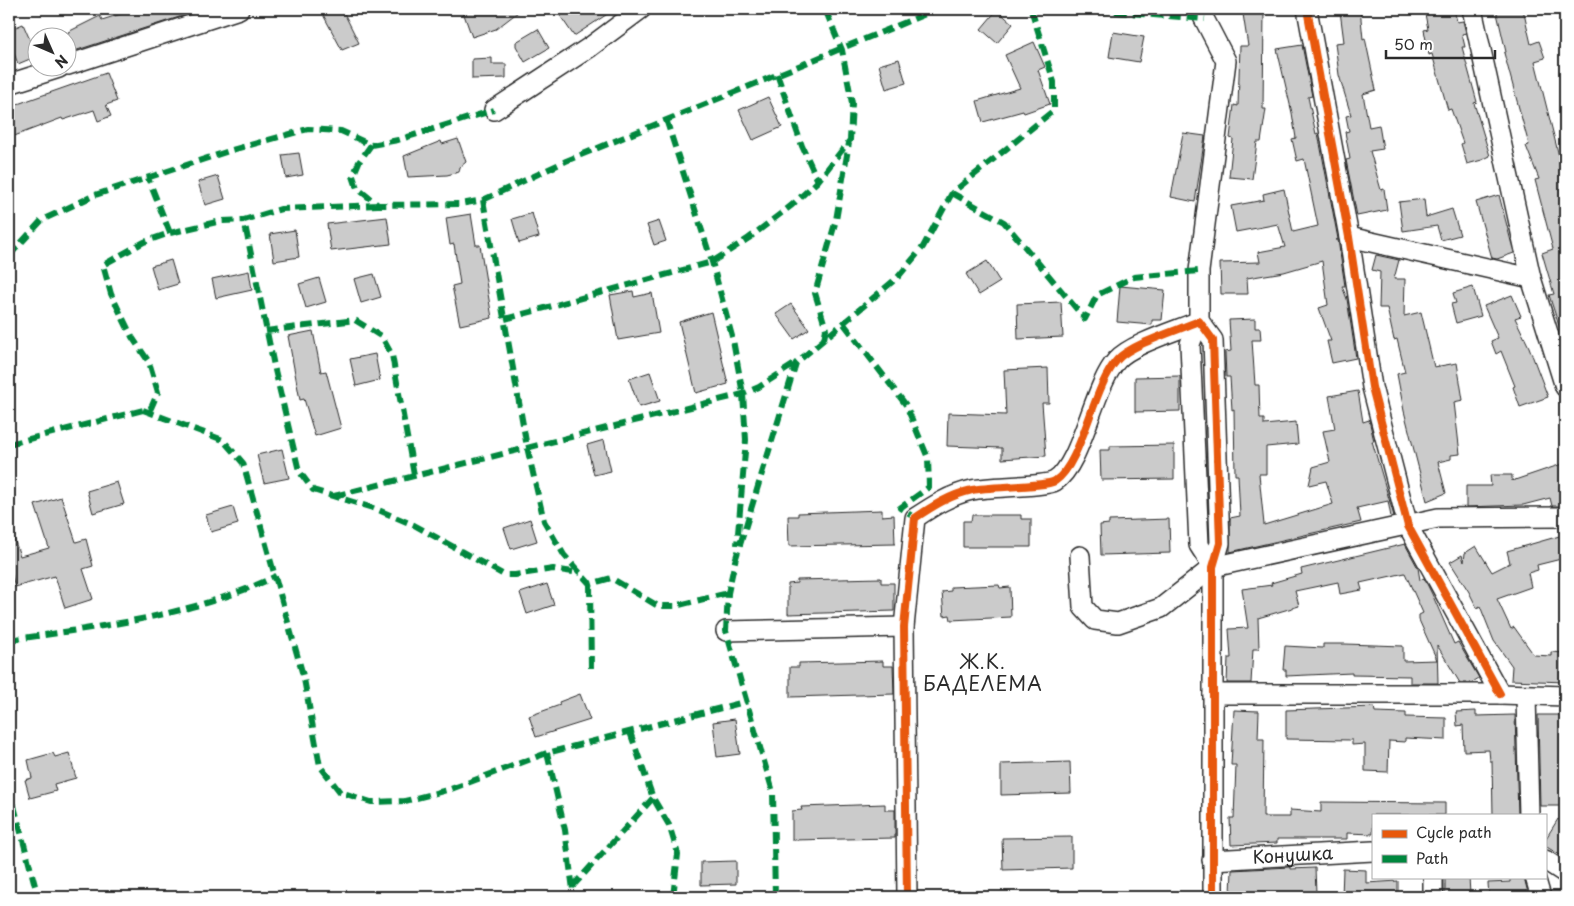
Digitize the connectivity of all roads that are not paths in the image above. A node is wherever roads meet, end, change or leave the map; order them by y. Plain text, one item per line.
1 (239, 9) edge
2 (641, 9) edge
3 (1199, 9) edge
4 (1307, 9) edge
5 (1472, 9) edge
6 (216, 13) edge
7 (78, 61) edge
8 (28, 78) edge
9 (9, 84) edge
10 (494, 110) dead end
11 (1349, 237) junction
12 (1531, 278) junction
13 (1199, 321) junction
14 (1565, 387) edge
15 (1565, 517) edge
16 (1408, 526) junction
17 (1080, 556) dead end
18 (1213, 567) junction
19 (904, 627) junction
20 (726, 631) dead end
21 (1213, 694) junction
22 (1500, 694) junction
23 (1526, 696) junction
24 (1565, 696) edge
25 (1529, 814) edge
26 (1372, 851) edge
27 (1212, 860) junction
28 (1546, 861) edge
29 (1565, 873) edge
30 (1433, 878) edge
31 (1535, 878) edge
32 (908, 897) edge
33 (1212, 897) edge
34 (1434, 897) edge
35 (1540, 897) edge

1 - 6 street
2 - 10 street
3 - 13 street
4 - 11 street
5 - 12 street
6 - 7 street
8 - 9 street
11 - 12 street
11 - 16 street
12 - 14 street
13 - 18 street
13 - 19 street
15 - 16 street
16 - 18 street
16 - 22 street
17 - 18 street
18 - 21 street
19 - 20 street
19 - 32 street
21 - 22 street
21 - 27 street
22 - 23 street
23 - 24 street
23 - 25 street
26 - 27 street, Конушка
27 - 33 street
28 - 29 street
30 - 34 street
31 - 35 street

